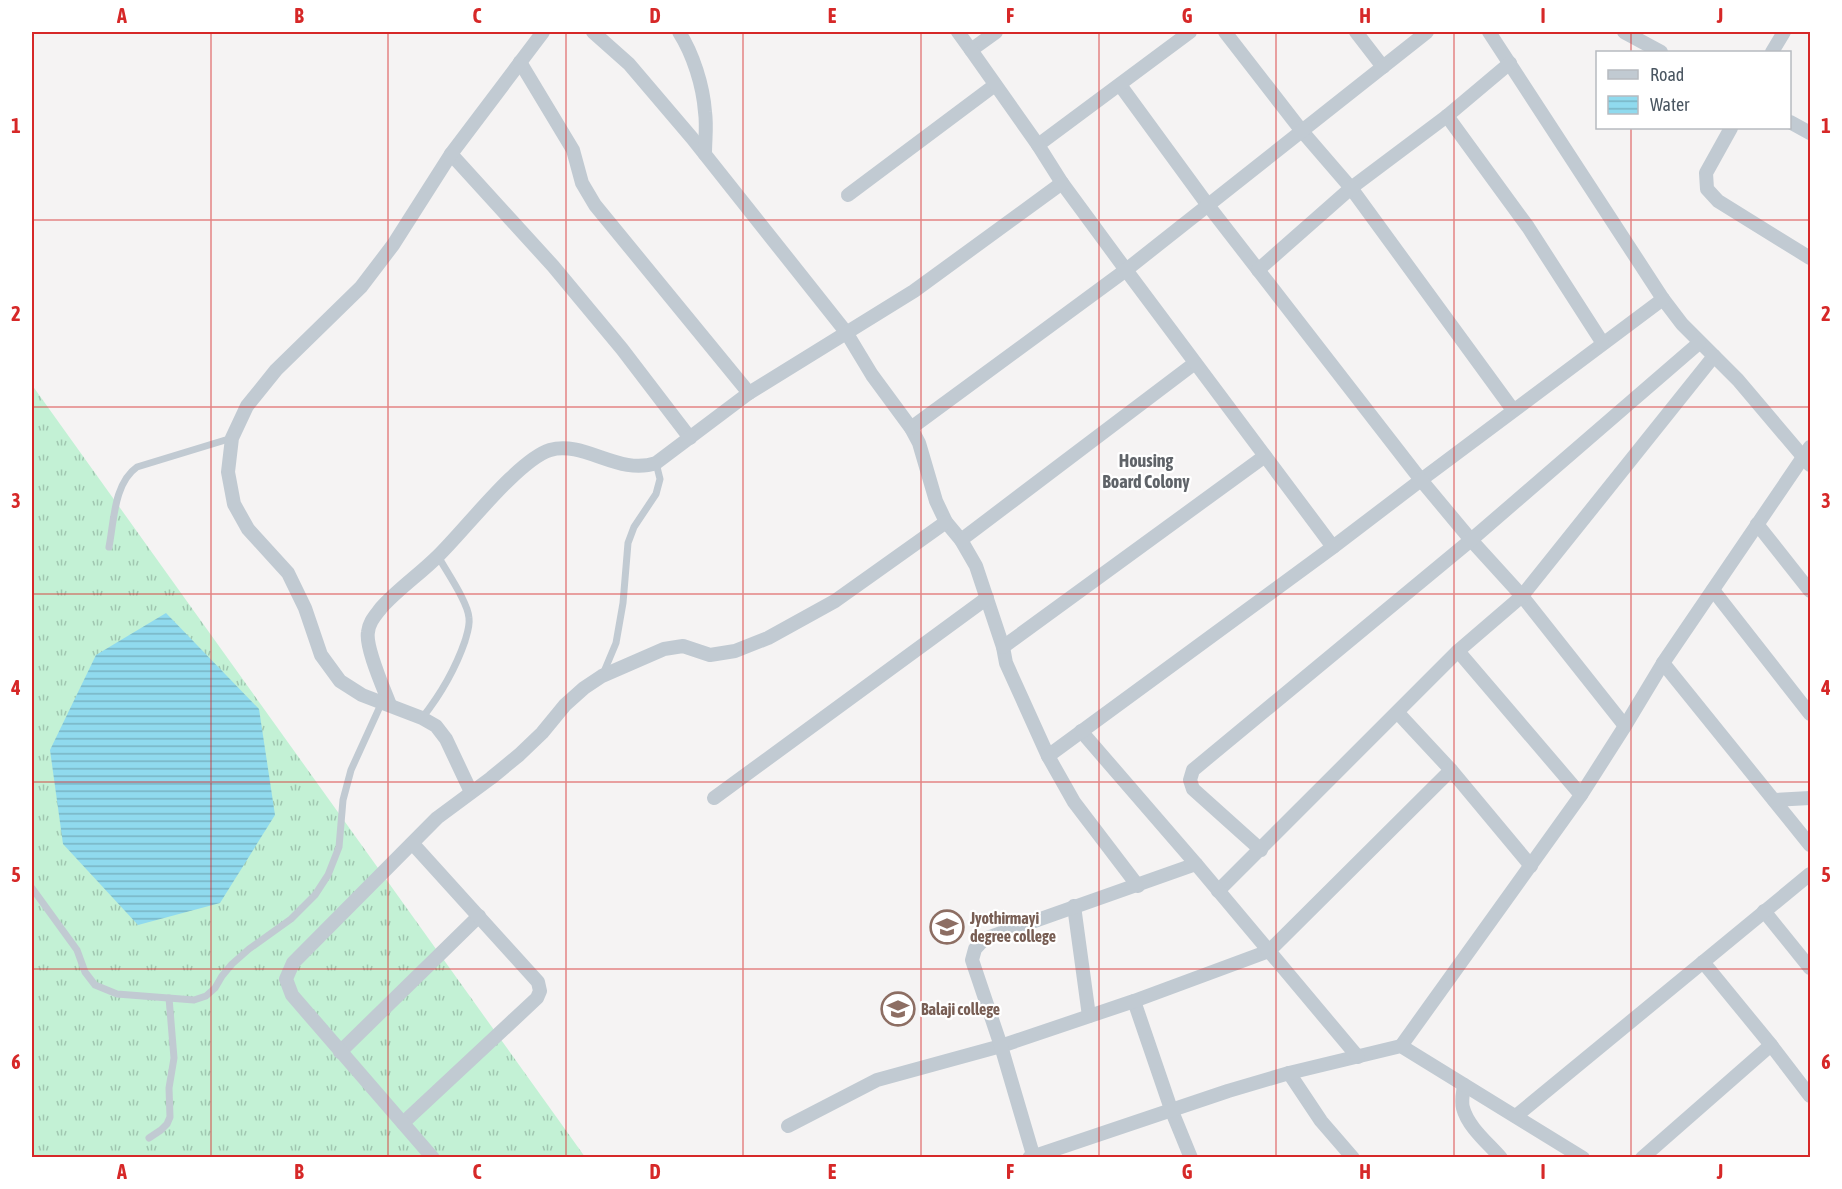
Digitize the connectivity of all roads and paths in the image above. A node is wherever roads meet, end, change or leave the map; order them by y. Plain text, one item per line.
1 (543, 32) edge
2 (593, 32) edge
3 (679, 32) edge
4 (958, 32) edge
5 (996, 32) edge
6 (1190, 32) edge
7 (1225, 32) edge
8 (1356, 32) edge
9 (1427, 32) edge
10 (1489, 32) edge
11 (1624, 32) edge
12 (1784, 32) edge
13 (971, 50) junction
14 (1659, 51) edge
15 (1773, 51) edge
16 (520, 62) junction
17 (1510, 63) junction
18 (1383, 67) junction
19 (995, 85) junction
20 (1120, 85) junction
21 (1448, 116) junction
22 (1791, 123) edge
23 (1730, 129) edge
24 (1301, 130) junction
25 (1810, 133) edge
26 (1038, 145) junction
27 (451, 153) junction
28 (705, 154) junction
29 (1062, 183) junction
30 (1351, 189) junction
31 (848, 195) dead end
32 (1207, 204) junction
33 (1810, 258) edge
34 (1126, 270) junction
35 (1258, 270) junction
36 (1663, 298) junction
37 (846, 332) junction
38 (1602, 342) junction
39 (1700, 343) junction
40 (1714, 356) junction
41 (1195, 363) junction
42 (749, 393) junction
43 (1513, 410) junction
44 (912, 428) junction
45 (232, 438) junction
46 (690, 438) junction
47 (1265, 456) junction
48 (1808, 456) edge
49 (656, 463) junction
50 (1421, 480) junction
51 (946, 522) junction
52 (1757, 525) junction
53 (961, 540) junction
54 (1471, 540) junction
55 (109, 547) dead end
56 (1333, 547) junction
57 (438, 556) junction
58 (1713, 590) junction
59 (1810, 591) edge
60 (1522, 596) junction
61 (987, 598) junction
62 (1003, 647) junction
63 (1458, 651) junction
64 (1663, 663) junction
65 (602, 676) junction
66 (386, 704) junction
67 (1398, 713) junction
68 (1810, 714) edge
69 (422, 718) junction
70 (1625, 726) junction
71 (1082, 731) junction
72 (1048, 756) junction
73 (1451, 770) junction
74 (471, 792) junction
75 (1581, 795) junction
76 (714, 798) dead end
77 (1810, 798) edge
78 (1774, 800) junction
79 (413, 844) junction
80 (1810, 845) edge
81 (1261, 850) junction
82 (1196, 864) junction
83 (1531, 866) junction
84 (1810, 874) edge
85 (1138, 886) junction
86 (32, 888) edge
87 (1218, 891) junction
88 (1074, 906) junction
89 (1764, 911) junction
90 (479, 916) junction
91 (1269, 951) junction
92 (1703, 962) junction
93 (1810, 968) edge
94 (169, 998) junction
95 (1134, 1001) junction
96 (1089, 1016) junction
97 (1771, 1045) junction
98 (1001, 1046) junction
99 (1401, 1046) junction
100 (340, 1052) junction
101 (1358, 1057) junction
102 (1289, 1073) junction
103 (1464, 1085) junction
104 (1810, 1096) edge
105 (1172, 1108) junction
106 (1516, 1116) junction
107 (403, 1123) junction
108 (788, 1126) dead end
109 (149, 1138) dead end
110 (1032, 1157) edge
111 (433, 1158) edge
112 (1191, 1158) edge
113 (1353, 1158) edge
114 (1500, 1158) edge
115 (1583, 1158) edge
116 (1642, 1158) edge

1 - 16 street
2 - 28 street
3 - 28 street
4 - 13 street
5 - 13 street
6 - 20 street
7 - 24 street
8 - 18 street
9 - 18 street
10 - 17 street
11 - 14 street
12 - 15 street
13 - 19 street
16 - 27 street
16 - 42 street
17 - 21 street
17 - 36 street
18 - 24 street
19 - 26 street
19 - 31 street
20 - 26 street
20 - 32 street
21 - 30 street
21 - 38 street
22 - 25 street
23 - 33 street
24 - 30 street
24 - 32 street
26 - 29 street
27 - 45 street
27 - 46 street
28 - 37 street
29 - 34 street
29 - 37 street
30 - 35 street
30 - 43 street
32 - 34 street
32 - 35 street
34 - 41 street
34 - 44 street
35 - 50 street
36 - 38 street
36 - 39 street
37 - 42 street
37 - 44 street
38 - 43 street
39 - 40 street
39 - 54 street
40 - 48 street
40 - 60 street
41 - 47 street
41 - 53 street
42 - 46 street
43 - 50 street
44 - 51 street
45 - 55 lane
45 - 66 street
46 - 49 street
47 - 56 street
47 - 62 street
48 - 52 street
49 - 57 street
49 - 65 lane
50 - 54 street
50 - 56 street
51 - 53 street
51 - 65 street
52 - 58 street
52 - 59 street
53 - 61 street
54 - 60 street
54 - 81 street
56 - 71 street
57 - 66 street
57 - 69 lane
58 - 64 street
58 - 68 street
60 - 63 street
60 - 70 street
61 - 62 street
61 - 76 street
62 - 72 street
63 - 67 street
63 - 75 street
64 - 70 street
64 - 78 street
65 - 74 street
66 - 69 street
66 - 94 lane
67 - 73 street
67 - 81 street
69 - 74 street
70 - 75 street
71 - 72 street
71 - 82 street
72 - 85 street
73 - 83 street
73 - 91 street
74 - 79 street
75 - 83 street
77 - 78 street
78 - 80 street
79 - 90 street
79 - 100 street
81 - 87 street
82 - 85 street
82 - 87 street
83 - 99 street
84 - 89 street
85 - 88 street
86 - 94 lane
87 - 91 street
88 - 96 street
88 - 98 street
89 - 92 street
89 - 93 street
90 - 100 street
90 - 107 street
91 - 95 street
91 - 101 street
92 - 97 street
92 - 106 street
94 - 109 lane
95 - 96 street
95 - 105 street
96 - 98 street
97 - 104 street
97 - 116 street
98 - 108 street
98 - 110 street
99 - 101 street
99 - 103 street
100 - 107 street
101 - 102 street
102 - 105 street
102 - 113 street
103 - 106 street
103 - 114 street
105 - 110 street
105 - 112 street
106 - 115 street
107 - 111 street

